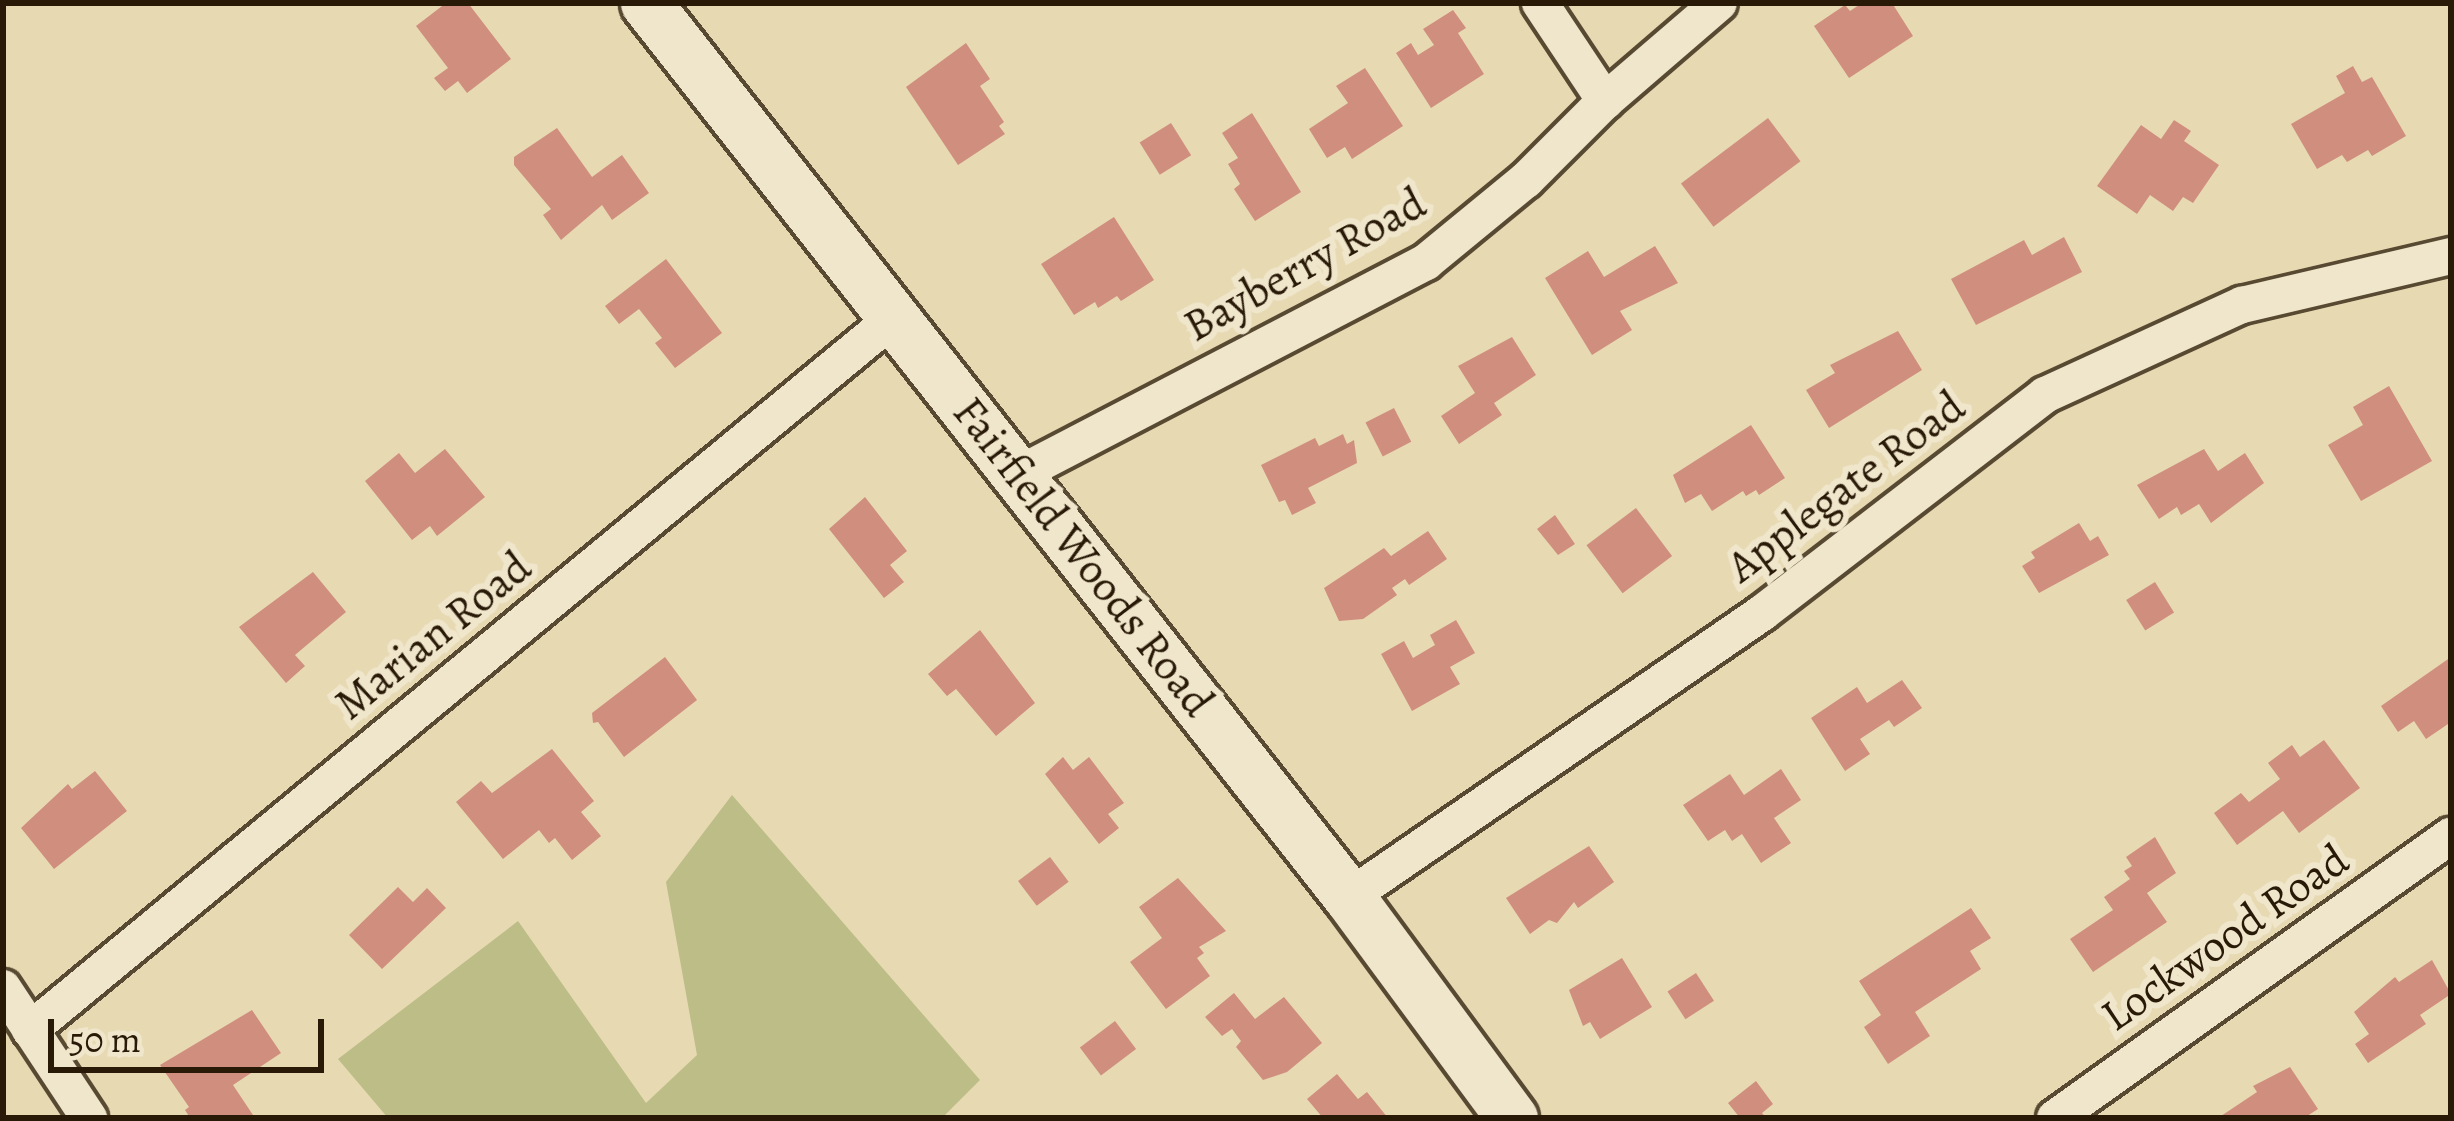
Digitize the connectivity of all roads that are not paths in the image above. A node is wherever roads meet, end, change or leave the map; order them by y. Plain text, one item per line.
1 (646, 3) edge
2 (1540, 3) edge
3 (1719, 3) edge
4 (1605, 101) junction
5 (2451, 256) edge
6 (896, 316) junction
7 (1017, 475) junction
8 (2451, 836) edge
9 (1349, 897) junction
10 (3, 988) edge
11 (30, 1030) junction
12 (89, 1118) edge
13 (1512, 1118) edge
14 (2055, 1118) edge

1 - 6 main road, Fairfield Woods Road
2 - 4 street
3 - 4 street, Bayberry Road
4 - 7 street, Bayberry Road
5 - 9 street, Applegate Road
6 - 7 main road, Fairfield Woods Road
6 - 11 street, Marian Road
7 - 9 main road, Fairfield Woods Road
8 - 14 street, Lockwood Road
9 - 13 main road, Fairfield Woods Road
10 - 11 street
11 - 12 street

